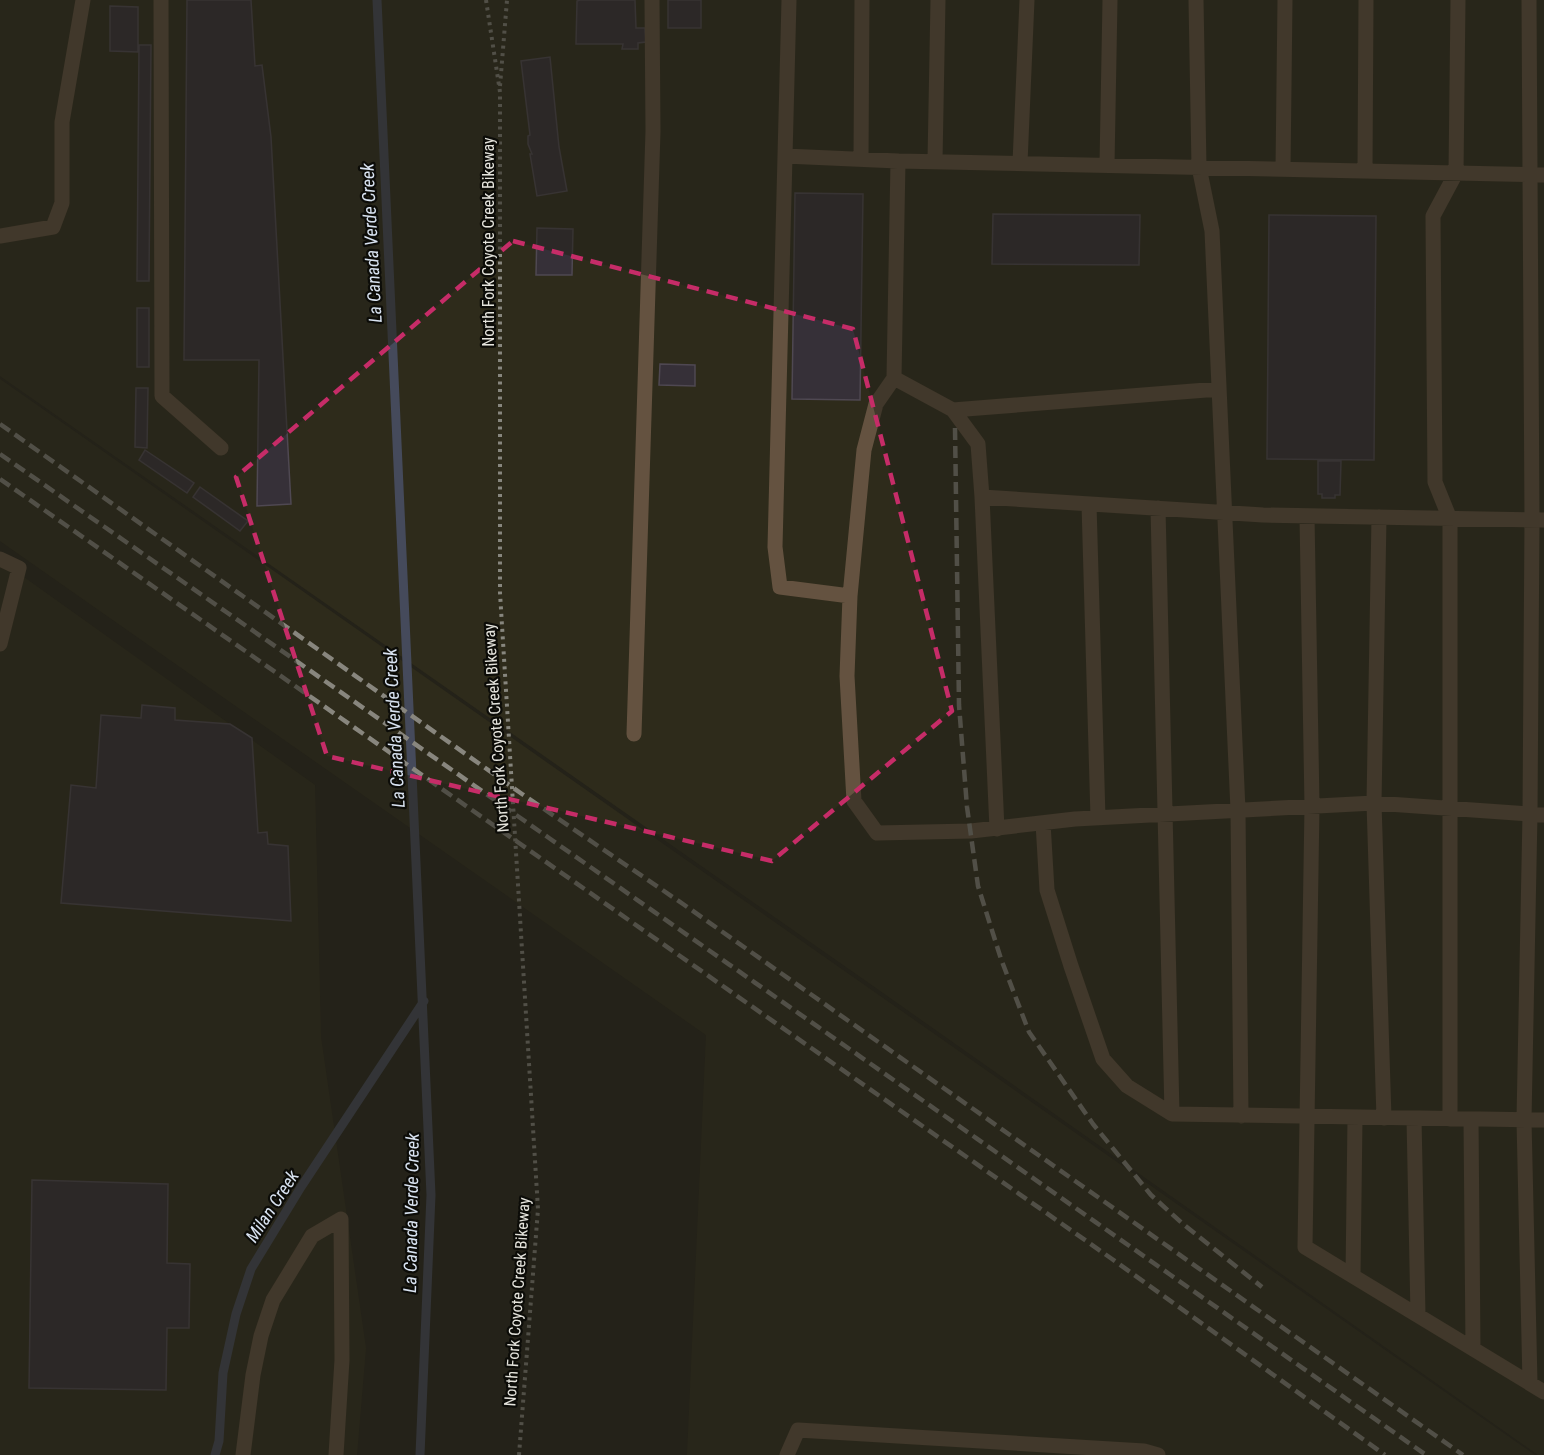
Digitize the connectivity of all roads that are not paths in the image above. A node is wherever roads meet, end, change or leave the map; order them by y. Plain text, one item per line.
1 (83, 0) edge
2 (161, 0) edge
3 (652, 0) edge
4 (789, 0) edge
5 (862, 0) edge
6 (938, 0) edge
7 (1027, 0) edge
8 (1110, 0) edge
9 (1196, 0) edge
10 (1285, 0) edge
11 (1366, 0) edge
12 (1458, 0) edge
13 (1529, 0) edge
14 (785, 156) junction
15 (861, 159) junction
16 (898, 161) junction
17 (935, 161) junction
18 (1020, 163) junction
19 (1107, 165) junction
20 (1199, 166) junction
21 (1283, 168) junction
22 (1365, 171) junction
23 (1456, 173) junction
24 (1537, 175) edge
25 (0, 236) edge
26 (894, 378) junction
27 (1219, 389) junction
28 (954, 410) junction
29 (221, 448) dead end
30 (982, 496) junction
31 (1089, 504) junction
32 (1158, 508) junction
33 (1224, 513) junction
34 (1307, 516) junction
35 (1379, 517) junction
36 (1450, 519) junction
37 (1538, 520) edge
38 (0, 560) edge
39 (850, 596) junction
40 (0, 644) edge
41 (634, 734) dead end
42 (1374, 803) junction
43 (1312, 806) junction
44 (1450, 808) junction
45 (1238, 810) junction
46 (1166, 814) junction
47 (1537, 815) edge
48 (1098, 818) junction
49 (1043, 823) junction
50 (997, 829) junction
51 (1173, 1114) junction
52 (1242, 1116) junction
53 (1307, 1117) junction
54 (1355, 1118) junction
55 (1384, 1118) junction
56 (1414, 1118) junction
57 (1450, 1119) junction
58 (1471, 1119) junction
59 (1524, 1120) junction
60 (1544, 1120) edge
61 (1353, 1276) junction
62 (1418, 1315) junction
63 (1473, 1349) junction
64 (1530, 1383) junction
65 (1544, 1392) edge
66 (243, 1455) edge
67 (336, 1455) edge
68 (787, 1455) edge
69 (1158, 1455) edge

1 - 25 lane
2 - 29 lane
3 - 41 lane
4 - 14 lane
5 - 15 lane
6 - 17 lane
7 - 18 lane
8 - 19 lane
9 - 20 lane
10 - 21 lane
11 - 22 lane
12 - 23 lane
13 - 24 lane
14 - 15 lane
14 - 39 lane
15 - 16 lane
16 - 17 lane
16 - 26 lane
17 - 18 lane
18 - 19 lane
19 - 20 lane
20 - 21 lane
20 - 27 lane
21 - 22 lane
22 - 23 lane
23 - 24 lane
23 - 36 lane
24 - 37 lane
26 - 28 lane
26 - 39 lane
27 - 28 lane
27 - 33 lane
28 - 30 lane
30 - 31 lane
30 - 50 lane
31 - 32 lane
31 - 48 lane
32 - 33 lane
32 - 46 lane
33 - 34 lane
33 - 45 lane
34 - 35 lane
34 - 43 lane
35 - 36 lane
35 - 42 lane
36 - 37 lane
36 - 44 lane
37 - 47 lane
38 - 40 lane
39 - 50 lane
42 - 43 lane
42 - 44 lane
42 - 55 lane
43 - 45 lane
43 - 53 lane
44 - 47 lane
44 - 57 lane
45 - 46 lane
45 - 52 lane
46 - 48 lane
46 - 51 lane
47 - 59 lane
48 - 49 lane
49 - 50 lane
49 - 51 lane
51 - 52 lane
52 - 53 lane
53 - 54 lane
53 - 61 lane
54 - 55 lane
54 - 61 lane
55 - 56 lane
56 - 57 lane
56 - 62 lane
57 - 58 lane
58 - 59 lane
58 - 63 lane
59 - 60 lane
59 - 64 lane
61 - 62 lane
62 - 63 lane
63 - 64 lane
64 - 65 lane
66 - 67 lane
68 - 69 lane

